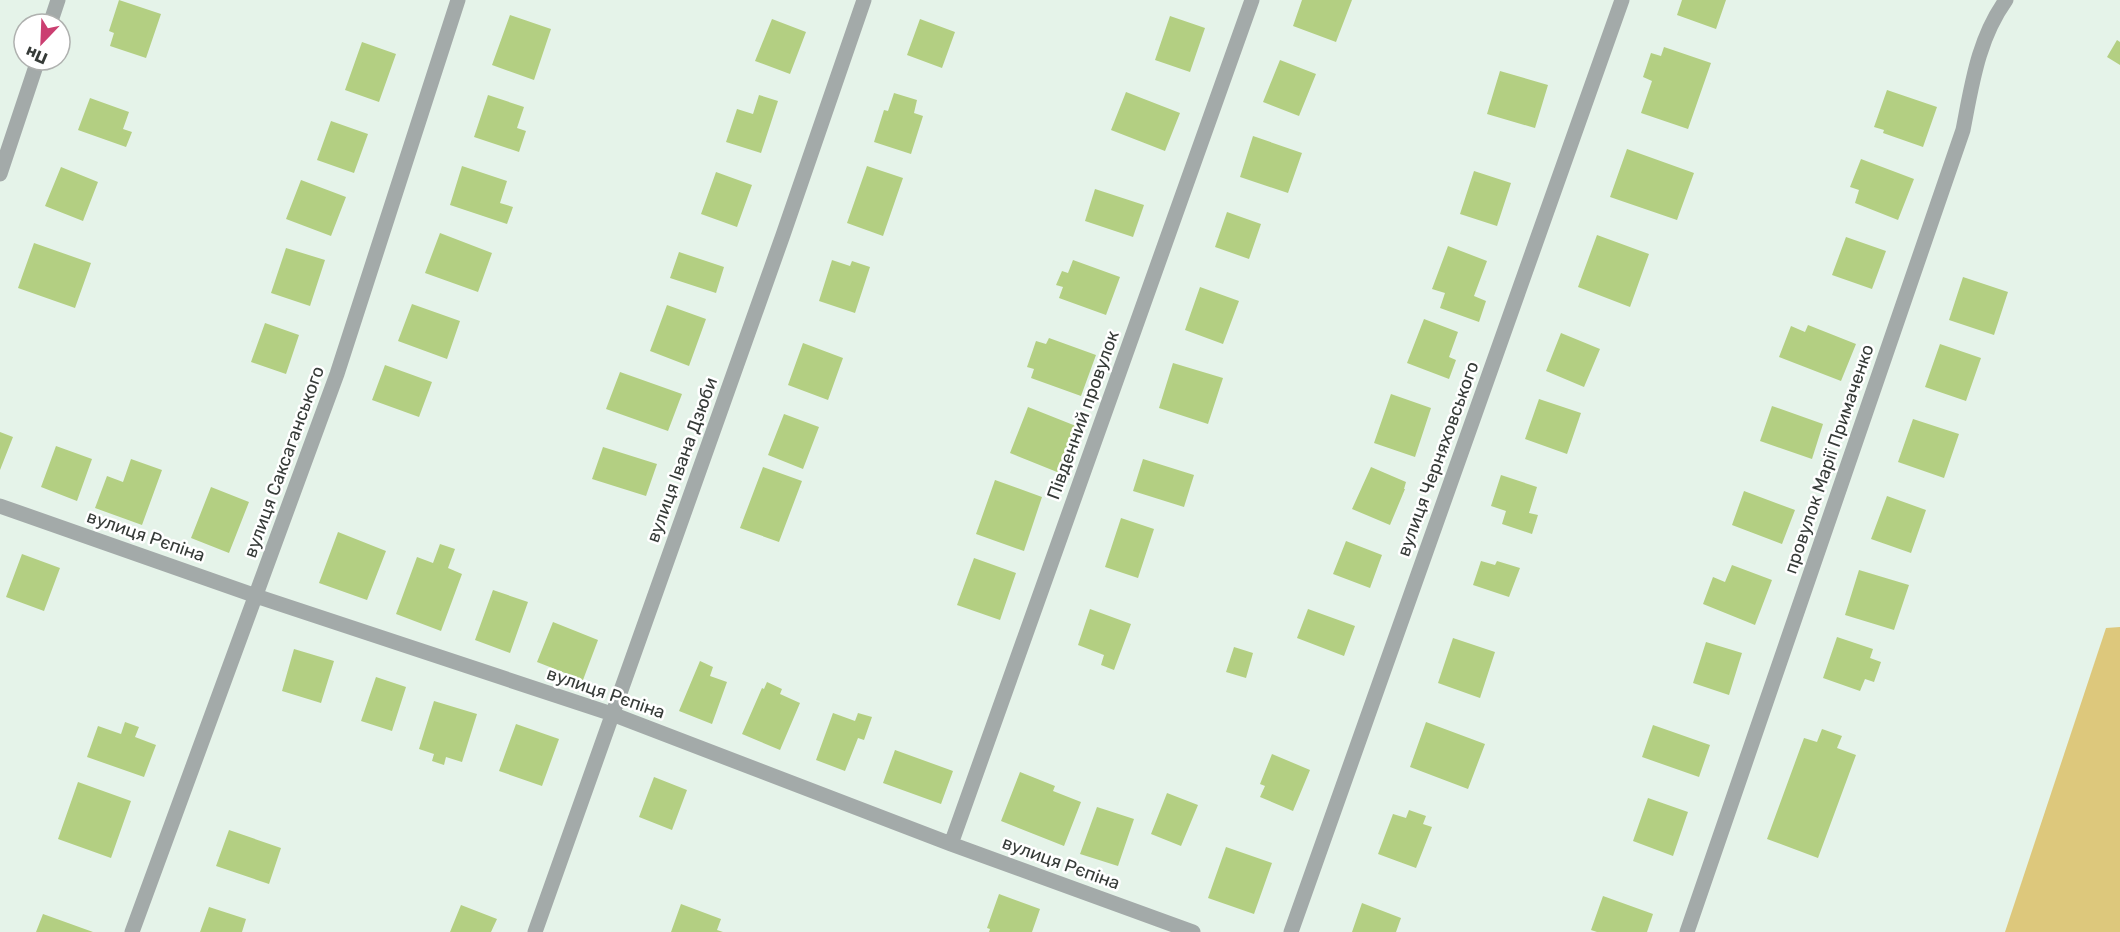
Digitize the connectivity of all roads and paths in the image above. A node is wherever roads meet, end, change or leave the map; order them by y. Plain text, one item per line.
1 (458, 0) edge
2 (864, 0) edge
3 (1252, 0) edge
4 (1622, 0) edge
5 (2006, 0) edge
6 (34, 72) edge
7 (0, 174) edge
8 (0, 506) edge
9 (256, 596) junction
10 (612, 714) junction
11 (951, 844) junction
12 (132, 932) edge
13 (535, 932) edge
14 (1193, 932) edge
15 (1291, 932) edge
16 (1687, 932) edge

1 - 9 street, вулиця Саксаганського
2 - 10 street, вулиця Івана Дзюби
3 - 11 street, Південний провулок
4 - 15 street, вулиця Черняховського
5 - 16 street, провулок Марії Примаченко
6 - 7 street
8 - 9 street, вулиця Рєпіна
9 - 10 street, вулиця Рєпіна
9 - 12 street, вулиця Саксаганського
10 - 11 street, вулиця Рєпіна
10 - 13 street, вулиця Івана Дзюби
11 - 14 street, вулиця Рєпіна

